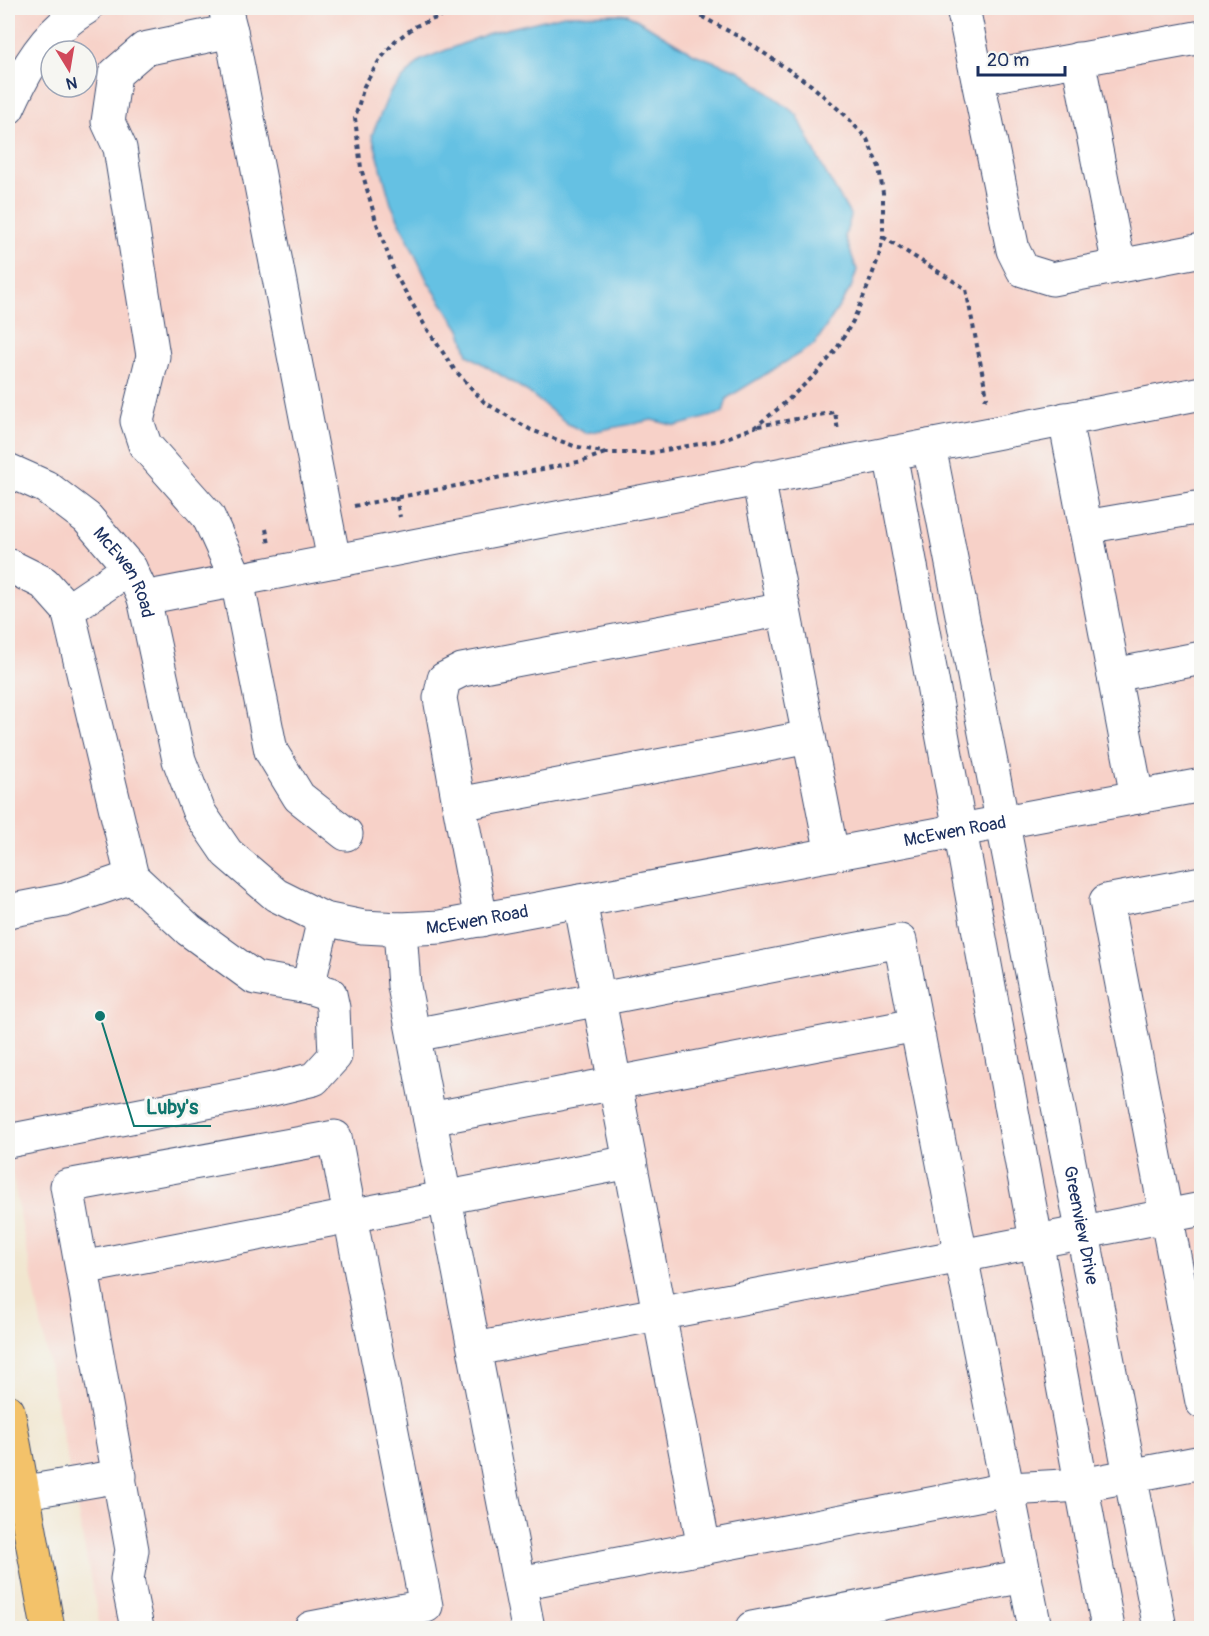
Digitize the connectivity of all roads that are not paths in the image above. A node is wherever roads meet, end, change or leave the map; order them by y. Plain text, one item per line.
1 (86, 8) edge
2 (963, 8) edge
3 (227, 16) edge
4 (1202, 37) edge
5 (1078, 59) junction
6 (978, 78) junction
7 (8, 108) edge
8 (1202, 250) edge
9 (1119, 266) junction
10 (1202, 393) edge
11 (1065, 419) junction
12 (929, 446) junction
13 (890, 453) junction
14 (8, 470) edge
15 (759, 478) junction
16 (1202, 507) edge
17 (1085, 527) junction
18 (334, 561) junction
19 (8, 565) edge
20 (130, 568) junction
21 (237, 580) junction
22 (144, 598) junction
23 (784, 609) junction
24 (68, 610) junction
25 (962, 613) junction
26 (921, 621) junction
27 (1202, 658) edge
28 (1114, 675) junction
29 (809, 737) junction
30 (1202, 785) edge
31 (1137, 797) junction
32 (459, 804) junction
33 (1003, 822) junction
34 (960, 830) junction
35 (346, 834) dead end
36 (831, 854) junction
37 (132, 877) junction
38 (1202, 883) edge
39 (580, 901) junction
40 (8, 912) edge
41 (324, 919) junction
42 (481, 920) junction
43 (400, 929) junction
44 (308, 987) junction
45 (599, 999) junction
46 (916, 1025) junction
47 (414, 1035) junction
48 (615, 1083) junction
49 (430, 1119) junction
50 (8, 1141) edge
51 (630, 1162) junction
52 (445, 1198) junction
53 (1202, 1209) edge
54 (350, 1216) junction
55 (1166, 1216) junction
56 (1083, 1232) junction
57 (1037, 1241) junction
58 (961, 1256) junction
59 (81, 1268) junction
60 (659, 1314) junction
61 (475, 1349) junction
62 (1200, 1382) edge
63 (8, 1411) edge
64 (1202, 1462) edge
65 (120, 1476) junction
66 (1131, 1476) junction
67 (1082, 1485) junction
68 (1008, 1489) junction
69 (15, 1494) edge
70 (704, 1548) junction
71 (1025, 1576) junction
72 (520, 1583) junction
73 (48, 1629) edge
74 (137, 1629) edge
75 (312, 1629) edge
76 (528, 1629) edge
77 (752, 1629) edge
78 (1035, 1629) edge
79 (1108, 1629) edge
80 (1160, 1629) edge

1 - 7 street
2 - 6 street
3 - 18 street
3 - 21 street
4 - 5 street
5 - 6 street
5 - 9 street
6 - 9 street
8 - 9 street
10 - 11 street
11 - 12 street
11 - 17 street
12 - 13 street
12 - 25 street, Greenview Drive
13 - 15 street
13 - 26 street
14 - 20 street, McEwen Road
15 - 18 street
15 - 23 street
16 - 17 street
17 - 28 street
18 - 21 street
19 - 24 street
20 - 22 street, McEwen Road
20 - 24 street
21 - 22 street
21 - 35 street
22 - 41 street, McEwen Road
23 - 29 street
23 - 32 street
24 - 37 street
25 - 26 street
25 - 33 street, Greenview Drive
26 - 34 street
27 - 28 street
28 - 31 street
29 - 32 street
29 - 36 street
30 - 31 street, McEwen Road
31 - 33 street, McEwen Road
32 - 42 street
33 - 34 street, McEwen Road
33 - 56 street, Greenview Drive
34 - 36 street, McEwen Road
34 - 57 street
36 - 39 street, McEwen Road
37 - 40 street
37 - 44 street
38 - 55 street
39 - 42 street, McEwen Road
39 - 45 street
41 - 43 street, McEwen Road
41 - 44 street
42 - 43 street, McEwen Road
43 - 47 street
44 - 50 street
45 - 46 street
45 - 47 street
45 - 48 street
46 - 48 street
46 - 58 street
47 - 49 street
48 - 49 street
48 - 51 street
49 - 52 street
51 - 52 street
51 - 60 street
52 - 54 street
52 - 61 street
53 - 55 street
54 - 59 street
54 - 59 street
54 - 75 street
55 - 56 street
55 - 62 street
56 - 57 street
56 - 66 street, Greenview Drive
57 - 58 street
57 - 67 street
58 - 60 street
58 - 68 street
59 - 65 street
60 - 61 street
60 - 70 street
61 - 72 street
63 - 69 main road
64 - 66 street
65 - 69 street
65 - 74 street
66 - 67 street
66 - 80 street, Greenview Drive
67 - 68 street
67 - 79 street
68 - 70 street
68 - 71 street
69 - 73 main road
70 - 72 street
71 - 77 street
71 - 78 street
72 - 76 street

